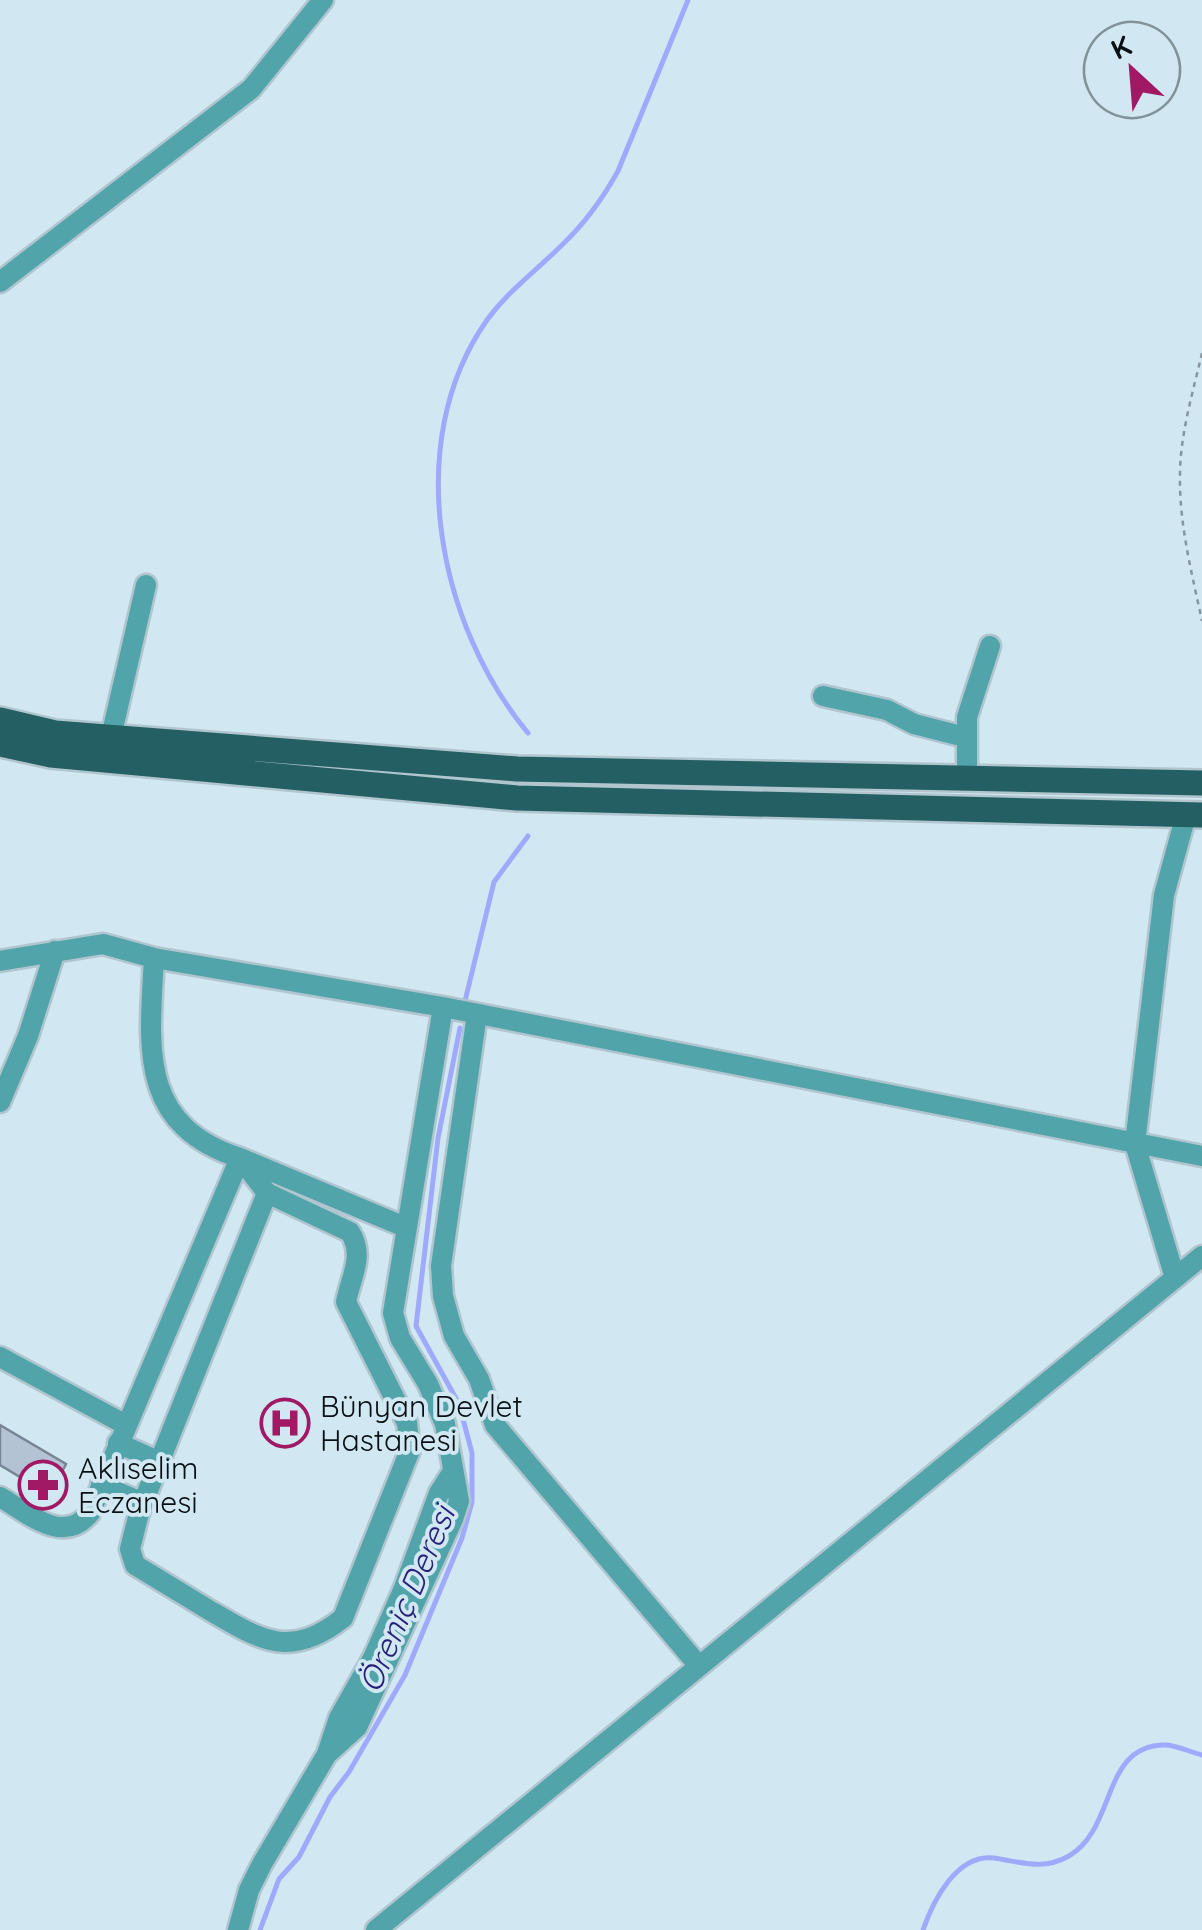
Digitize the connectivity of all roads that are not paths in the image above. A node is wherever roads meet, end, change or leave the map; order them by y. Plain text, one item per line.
1 (324, 0) edge
2 (0, 282) edge
3 (146, 586) dead end
4 (990, 646) dead end
5 (823, 696) dead end
6 (0, 720) edge
7 (111, 737) junction
8 (965, 737) junction
9 (0, 744) edge
10 (966, 778) junction
11 (1202, 783) edge
12 (1194, 815) edge
13 (55, 950) junction
14 (154, 958) junction
15 (0, 960) edge
16 (443, 1007) junction
17 (476, 1014) junction
18 (0, 1102) edge
19 (1136, 1144) junction
20 (1202, 1156) edge
21 (240, 1158) junction
22 (267, 1193) junction
23 (405, 1227) junction
24 (1202, 1256) edge
25 (1174, 1278) junction
26 (0, 1357) edge
27 (122, 1434) junction
28 (160, 1462) junction
29 (101, 1485) junction
30 (0, 1497) edge
31 (143, 1503) junction
32 (699, 1666) junction
33 (238, 1930) edge
34 (376, 1930) edge

1 - 2 street
3 - 7 street
4 - 8 street
5 - 8 street
6 - 7 main road
7 - 10 main road
8 - 10 street
9 - 12 main road
10 - 11 main road
12 - 19 street
13 - 14 street
13 - 15 street
13 - 18 street
14 - 16 street
14 - 21 street
16 - 17 street
16 - 23 street
17 - 19 street
17 - 32 street
19 - 20 street
19 - 25 street
21 - 22 street
21 - 23 street
21 - 27 street
22 - 28 street
22 - 31 street
23 - 33 street
24 - 25 street
25 - 32 street
26 - 27 street
27 - 28 street
27 - 29 street
28 - 31 street
29 - 30 street
29 - 31 street
32 - 34 street

